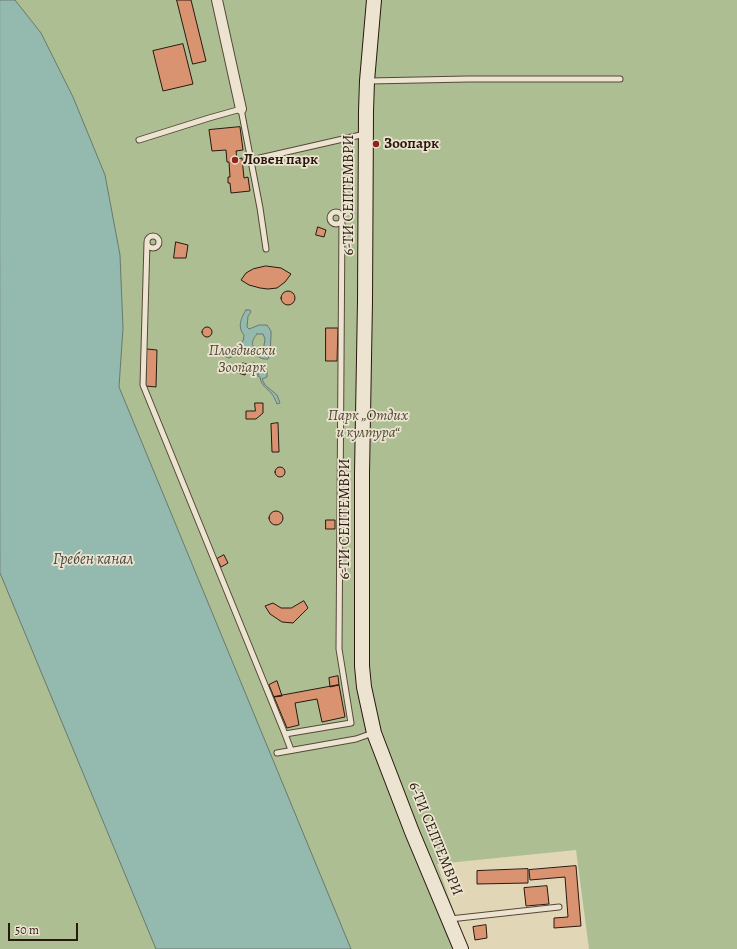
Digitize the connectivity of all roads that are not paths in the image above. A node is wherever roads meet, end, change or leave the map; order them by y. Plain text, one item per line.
1 (217, 0) edge
2 (374, 0) edge
3 (620, 79) dead end
4 (366, 81) junction
5 (241, 109) junction
6 (366, 134) junction
7 (139, 140) dead end
8 (251, 160) junction
9 (342, 218) dead end
10 (147, 242) dead end
11 (266, 248) dead end
12 (374, 733) junction
13 (285, 734) junction
14 (291, 750) junction
15 (276, 753) dead end
16 (559, 907) dead end
17 (449, 919) junction
18 (462, 949) edge

1 - 5 street
2 - 4 street, 6-ТИ СЕПТЕМВРИ
3 - 4 lane
4 - 6 street, 6-ТИ СЕПТЕМВРИ
5 - 7 lane
5 - 8 lane
6 - 8 lane
6 - 12 street, 6-ТИ СЕПТЕМВРИ
8 - 11 lane
9 - 13 lane
10 - 13 lane
12 - 14 lane
12 - 17 street, 6-ТИ СЕПТЕМВРИ
13 - 14 lane
14 - 15 lane
16 - 17 lane
17 - 18 street, 6-ТИ СЕПТЕМВРИ

